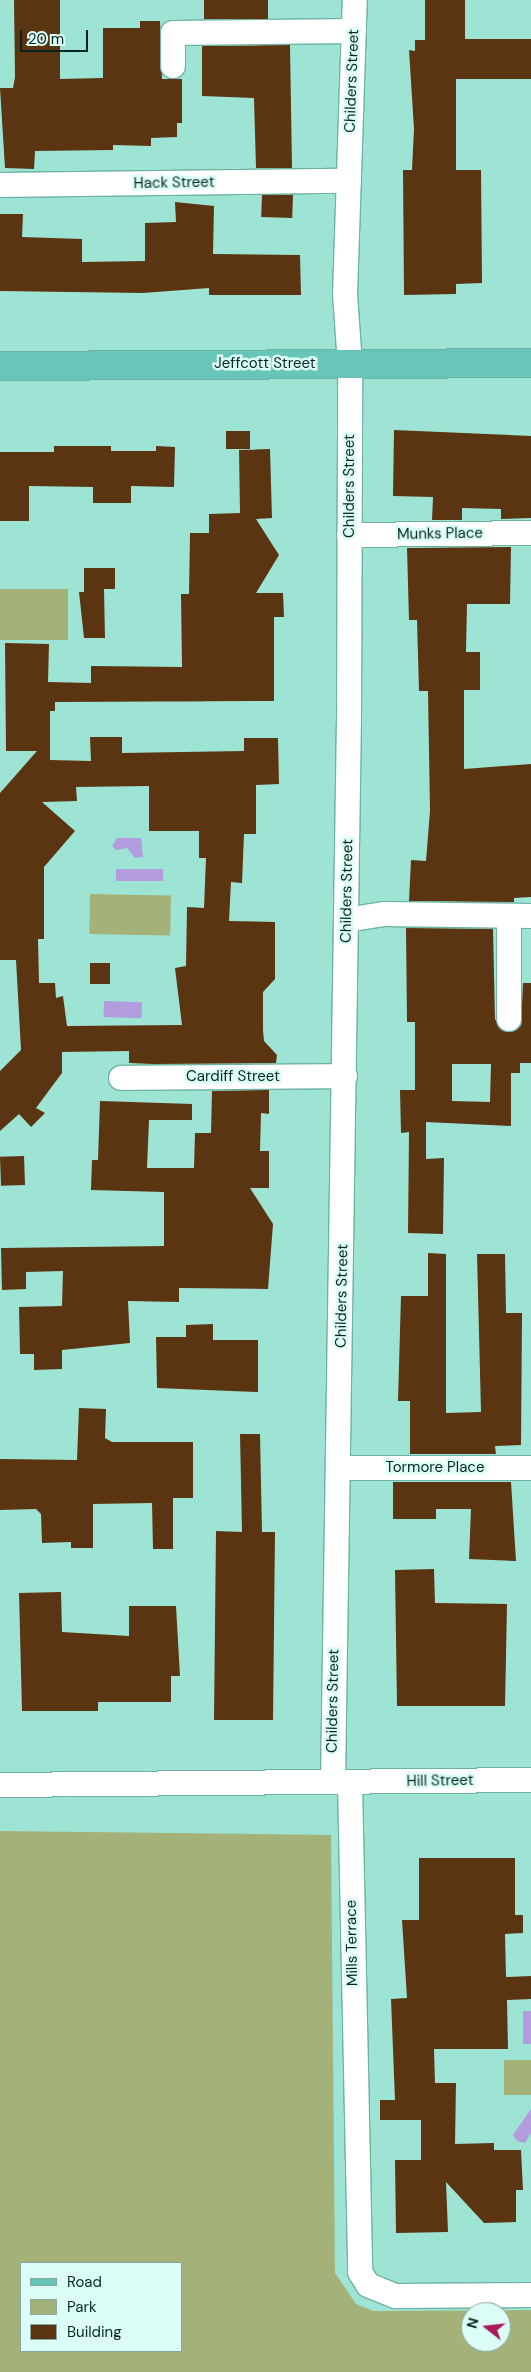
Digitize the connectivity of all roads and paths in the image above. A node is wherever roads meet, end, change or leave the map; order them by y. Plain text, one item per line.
1 (355, 0) edge
2 (354, 31) junction
3 (174, 66) dead end
4 (349, 181) junction
5 (0, 185) edge
6 (531, 363) edge
7 (350, 364) junction
8 (0, 366) edge
9 (531, 533) edge
10 (349, 535) junction
11 (520, 916) edge
12 (346, 920) junction
13 (509, 1019) dead end
14 (345, 1076) junction
15 (120, 1078) dead end
16 (339, 1468) junction
17 (531, 1468) edge
18 (531, 1780) edge
19 (341, 1782) junction
20 (3, 1787) edge
21 (531, 2295) edge

1 - 2 street, Childers Street
2 - 3 street
2 - 4 street, Childers Street
4 - 5 street, Hack Street
4 - 7 street, Childers Street
6 - 7 main road, Jeffcott Street
7 - 8 main road, Jeffcott Street
7 - 10 street, Childers Street
9 - 10 street, Munks Place
10 - 12 street, Childers Street
11 - 12 street
11 - 13 street
12 - 14 street, Childers Street
14 - 15 street, Cardiff Street
14 - 16 street, Childers Street
16 - 17 street, Tormore Place
16 - 19 street, Childers Street
18 - 19 street, Hill Street
19 - 20 street
19 - 21 street, Mills Terrace

